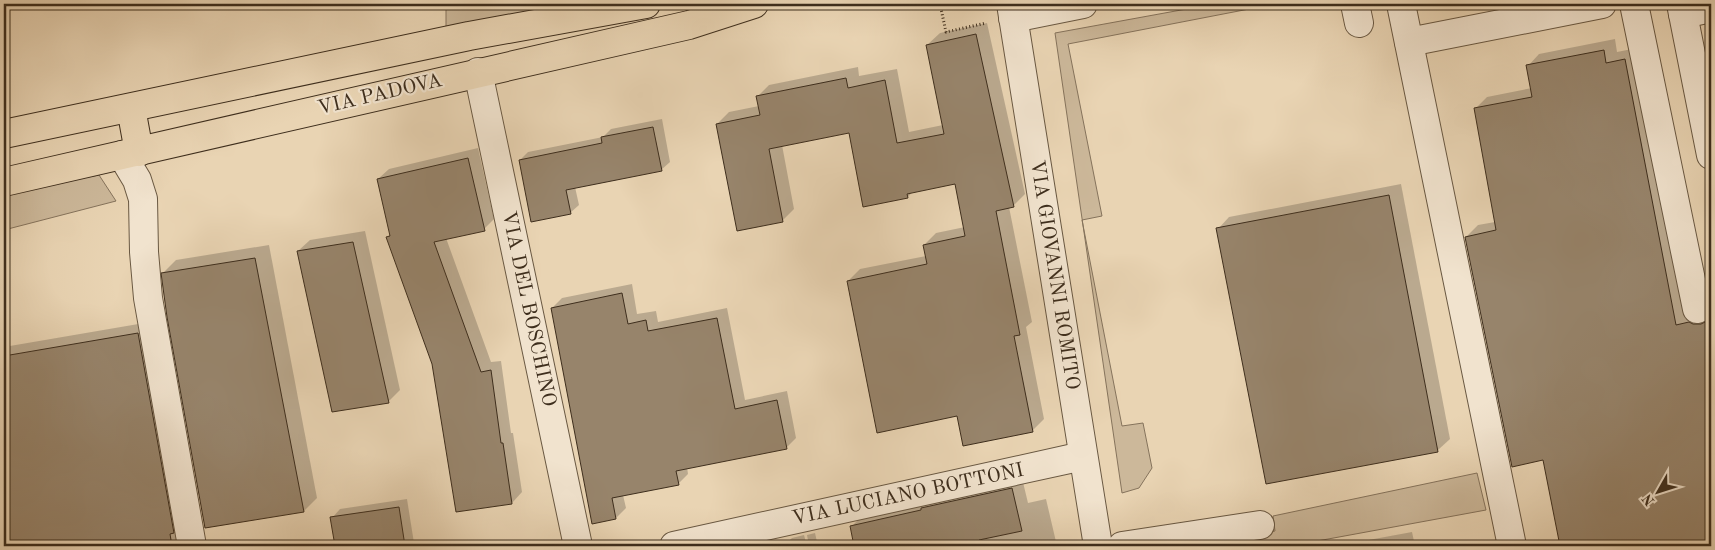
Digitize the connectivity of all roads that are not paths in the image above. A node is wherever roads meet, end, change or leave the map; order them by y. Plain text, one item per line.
1 (646, 4) edge
2 (754, 4) edge
3 (1083, 4) edge
4 (1401, 4) edge
5 (1602, 4) edge
6 (1634, 4) edge
7 (1711, 8) edge
8 (1682, 9) edge
9 (1012, 11) edge
10 (470, 36) junction
11 (1408, 42) junction
12 (478, 72) junction
13 (131, 108) junction
14 (4, 134) edge
15 (130, 154) junction
16 (1711, 155) edge
17 (4, 182) edge
18 (1697, 309) dead end
19 (1083, 456) junction
20 (1260, 525) dead end
21 (192, 546) edge
22 (578, 546) edge
23 (674, 546) edge
24 (1098, 546) edge
25 (1122, 546) edge
26 (1512, 546) edge

1 - 10 main road, VIA PADOVA
2 - 12 main road, VIA PADOVA
3 - 9 street
4 - 11 street
5 - 11 street
6 - 18 street
7 - 8 street
8 - 16 street
9 - 19 street, VIA GIOVANNI ROMITO
10 - 12 main road
10 - 13 main road, VIA PADOVA
11 - 26 street
12 - 15 main road, VIA PADOVA
12 - 22 street, VIA DEL BOSCHINO
13 - 14 main road, VIA PADOVA
13 - 15 main road
15 - 17 main road, VIA PADOVA
15 - 21 street
19 - 23 street, VIA LUCIANO BOTTONI
19 - 24 street, VIA GIOVANNI ROMITO
20 - 25 street

